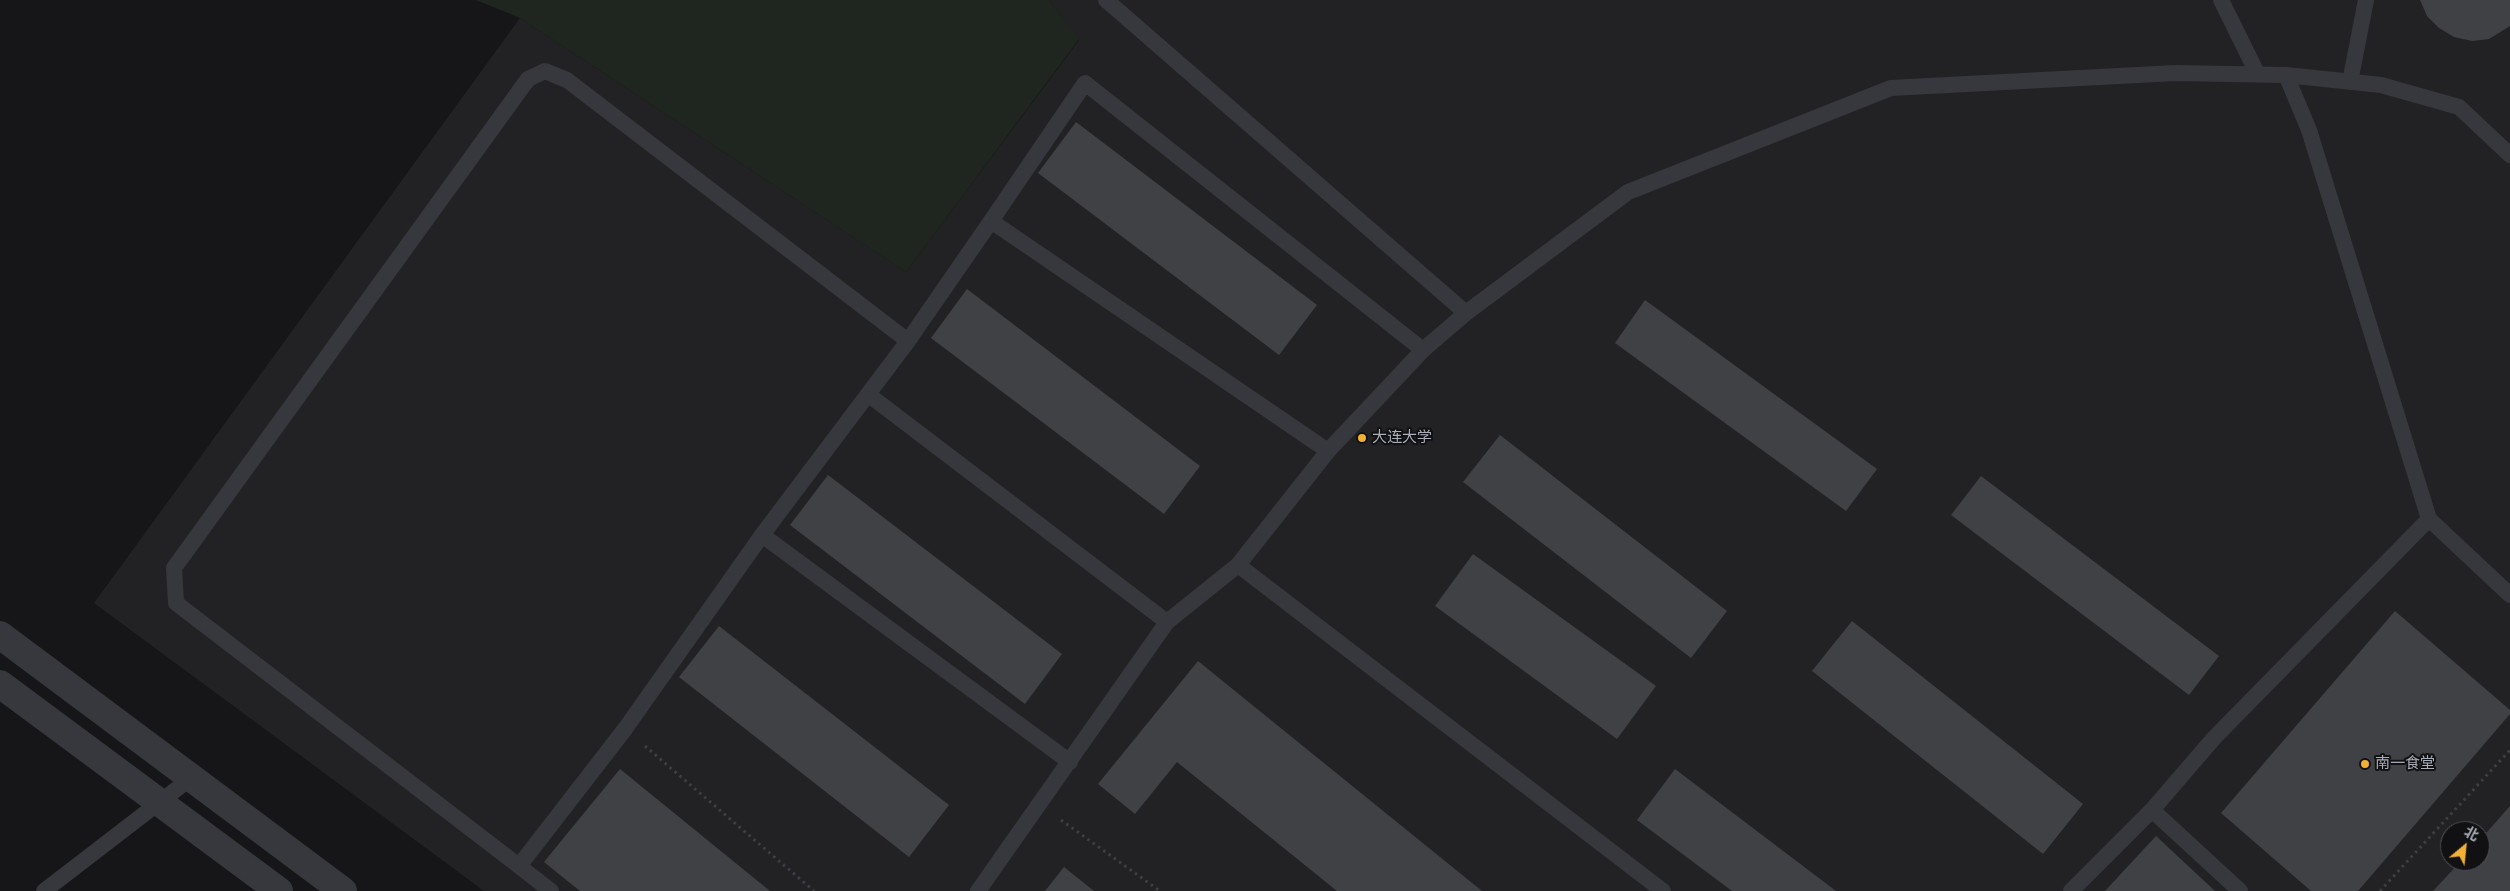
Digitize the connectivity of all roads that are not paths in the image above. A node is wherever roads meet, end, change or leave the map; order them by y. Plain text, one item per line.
1 (1106, 0) edge
2 (2221, 0) edge
3 (2366, 0) edge
4 (2257, 74) junction
5 (2286, 75) junction
6 (2350, 82) junction
7 (2510, 155) edge
8 (991, 221) junction
9 (1466, 312) junction
10 (908, 341) junction
11 (1423, 350) junction
12 (869, 395) junction
13 (1328, 451) junction
14 (2429, 520) junction
15 (762, 535) junction
16 (1238, 565) junction
17 (2510, 594) edge
18 (1167, 622) junction
19 (0, 635) edge
20 (0, 684) edge
21 (1070, 762) junction
22 (191, 778) junction
23 (159, 802) junction
24 (2152, 810) junction
25 (519, 866) junction
26 (44, 891) edge
27 (279, 891) edge
28 (343, 891) edge
29 (551, 891) edge
30 (978, 891) edge
31 (1663, 891) edge
32 (2071, 891) edge
33 (2240, 891) edge

1 - 9 lane
2 - 4 lane
3 - 6 lane
4 - 5 lane
4 - 9 lane
5 - 6 lane
5 - 14 lane
6 - 7 lane
8 - 10 lane
8 - 11 lane
8 - 13 lane
9 - 11 lane
10 - 12 lane
10 - 25 lane
11 - 13 lane
12 - 15 lane
12 - 18 lane
13 - 16 lane
14 - 17 lane
14 - 24 lane
15 - 21 lane
15 - 25 lane
16 - 18 lane
16 - 31 lane
18 - 21 lane
19 - 22 street
20 - 23 street
21 - 30 lane
22 - 23 lane
22 - 28 street
23 - 26 lane
23 - 27 street
24 - 32 lane
24 - 33 lane
25 - 29 lane

